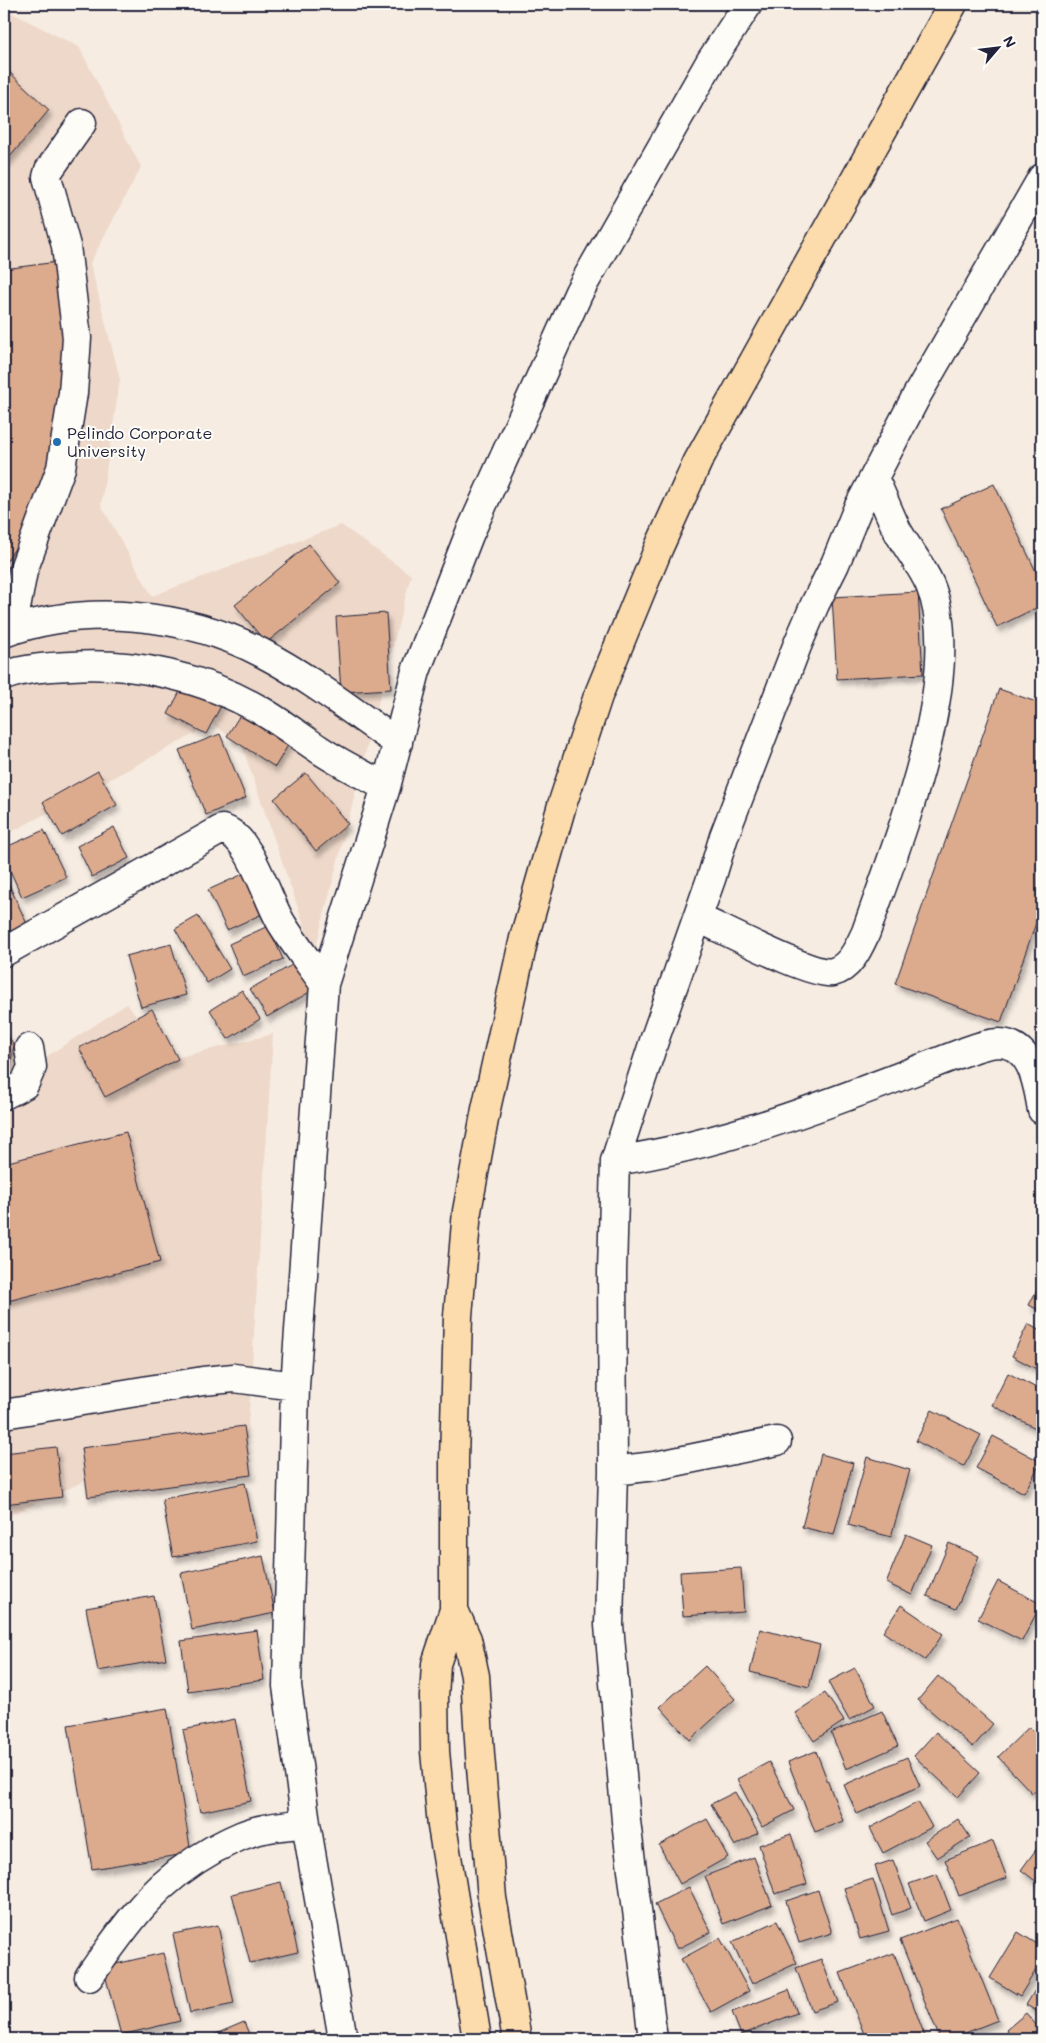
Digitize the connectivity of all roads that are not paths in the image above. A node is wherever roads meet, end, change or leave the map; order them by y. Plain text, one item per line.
1 (748, 4) edge
2 (953, 4) edge
3 (82, 123) dead end
4 (1042, 178) edge
5 (874, 478) junction
6 (8, 632) edge
7 (4, 676) edge
8 (398, 743) junction
9 (386, 788) junction
10 (698, 918) junction
11 (4, 952) edge
12 (324, 984) junction
13 (29, 1048) dead end
14 (4, 1095) edge
15 (1042, 1110) edge
16 (615, 1161) junction
17 (295, 1386) junction
18 (4, 1414) edge
19 (777, 1441) dead end
20 (613, 1471) junction
21 (454, 1610) junction
22 (306, 1823) junction
23 (89, 1977) dead end
24 (343, 2039) edge
25 (478, 2039) edge
26 (517, 2039) edge
27 (653, 2039) edge

1 - 8 street
2 - 21 highway
3 - 6 street
4 - 5 street
5 - 10 street
5 - 10 street
6 - 8 street
7 - 9 street
8 - 9 street
9 - 12 street
10 - 16 street
11 - 12 street
12 - 17 street
13 - 14 street
15 - 16 street
16 - 20 street
17 - 18 street
17 - 22 street
19 - 20 street
20 - 27 street
21 - 25 highway
21 - 26 highway
22 - 23 street
22 - 24 street

